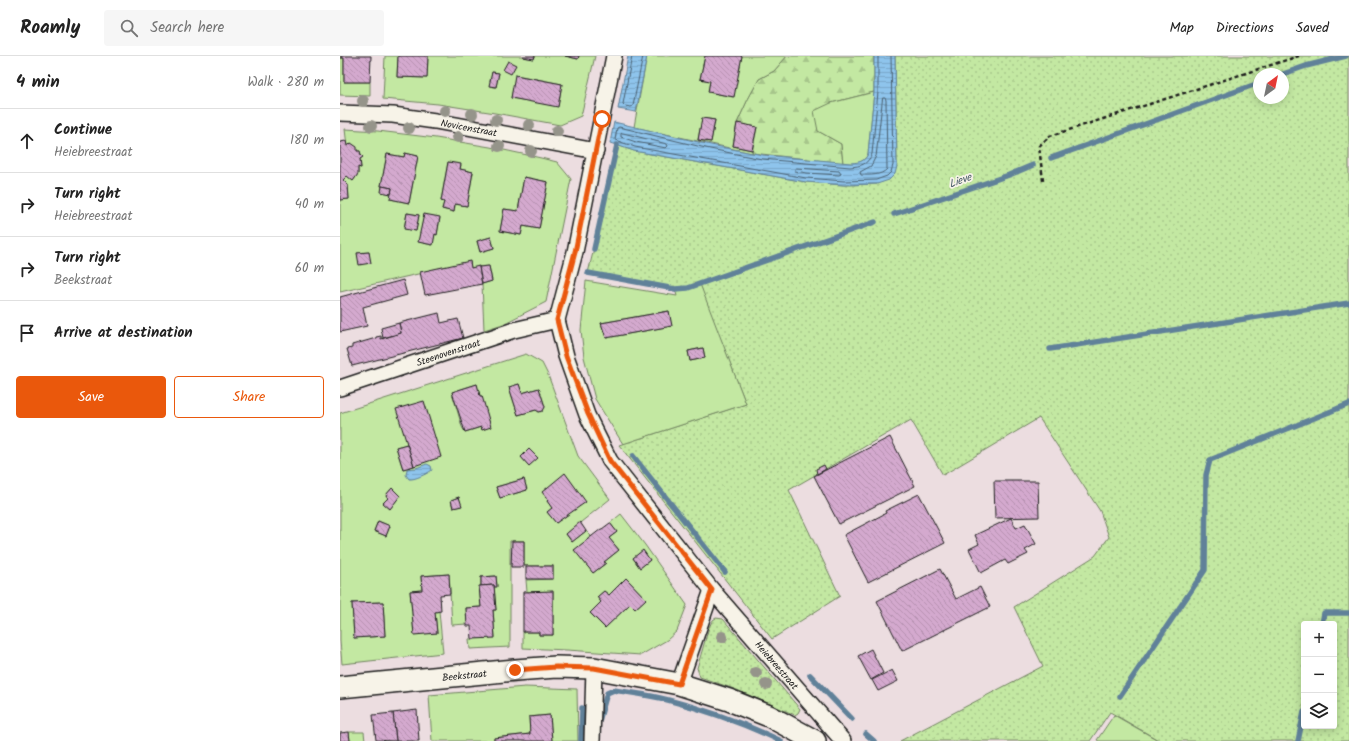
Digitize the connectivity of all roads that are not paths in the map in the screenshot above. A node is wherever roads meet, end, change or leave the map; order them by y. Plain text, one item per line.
1 (614, 56) edge
2 (340, 113) edge
3 (596, 151) junction
4 (557, 320) junction
5 (340, 388) edge
6 (712, 590) junction
7 (594, 668) junction
8 (679, 684) junction
9 (340, 687) edge
10 (592, 741) edge
11 (815, 741) edge
12 (843, 741) edge

1 - 3 street, Heiebreestraat
2 - 3 street, Novicenstraat
3 - 4 street, Heiebreestraat
4 - 5 street, Steenovenstraat
4 - 6 street, Heiebreestraat
6 - 8 street
6 - 12 street, Heiebreestraat
7 - 8 street, Beekstraat
7 - 9 street, Beekstraat
7 - 10 street
8 - 11 street, Beekstraat

